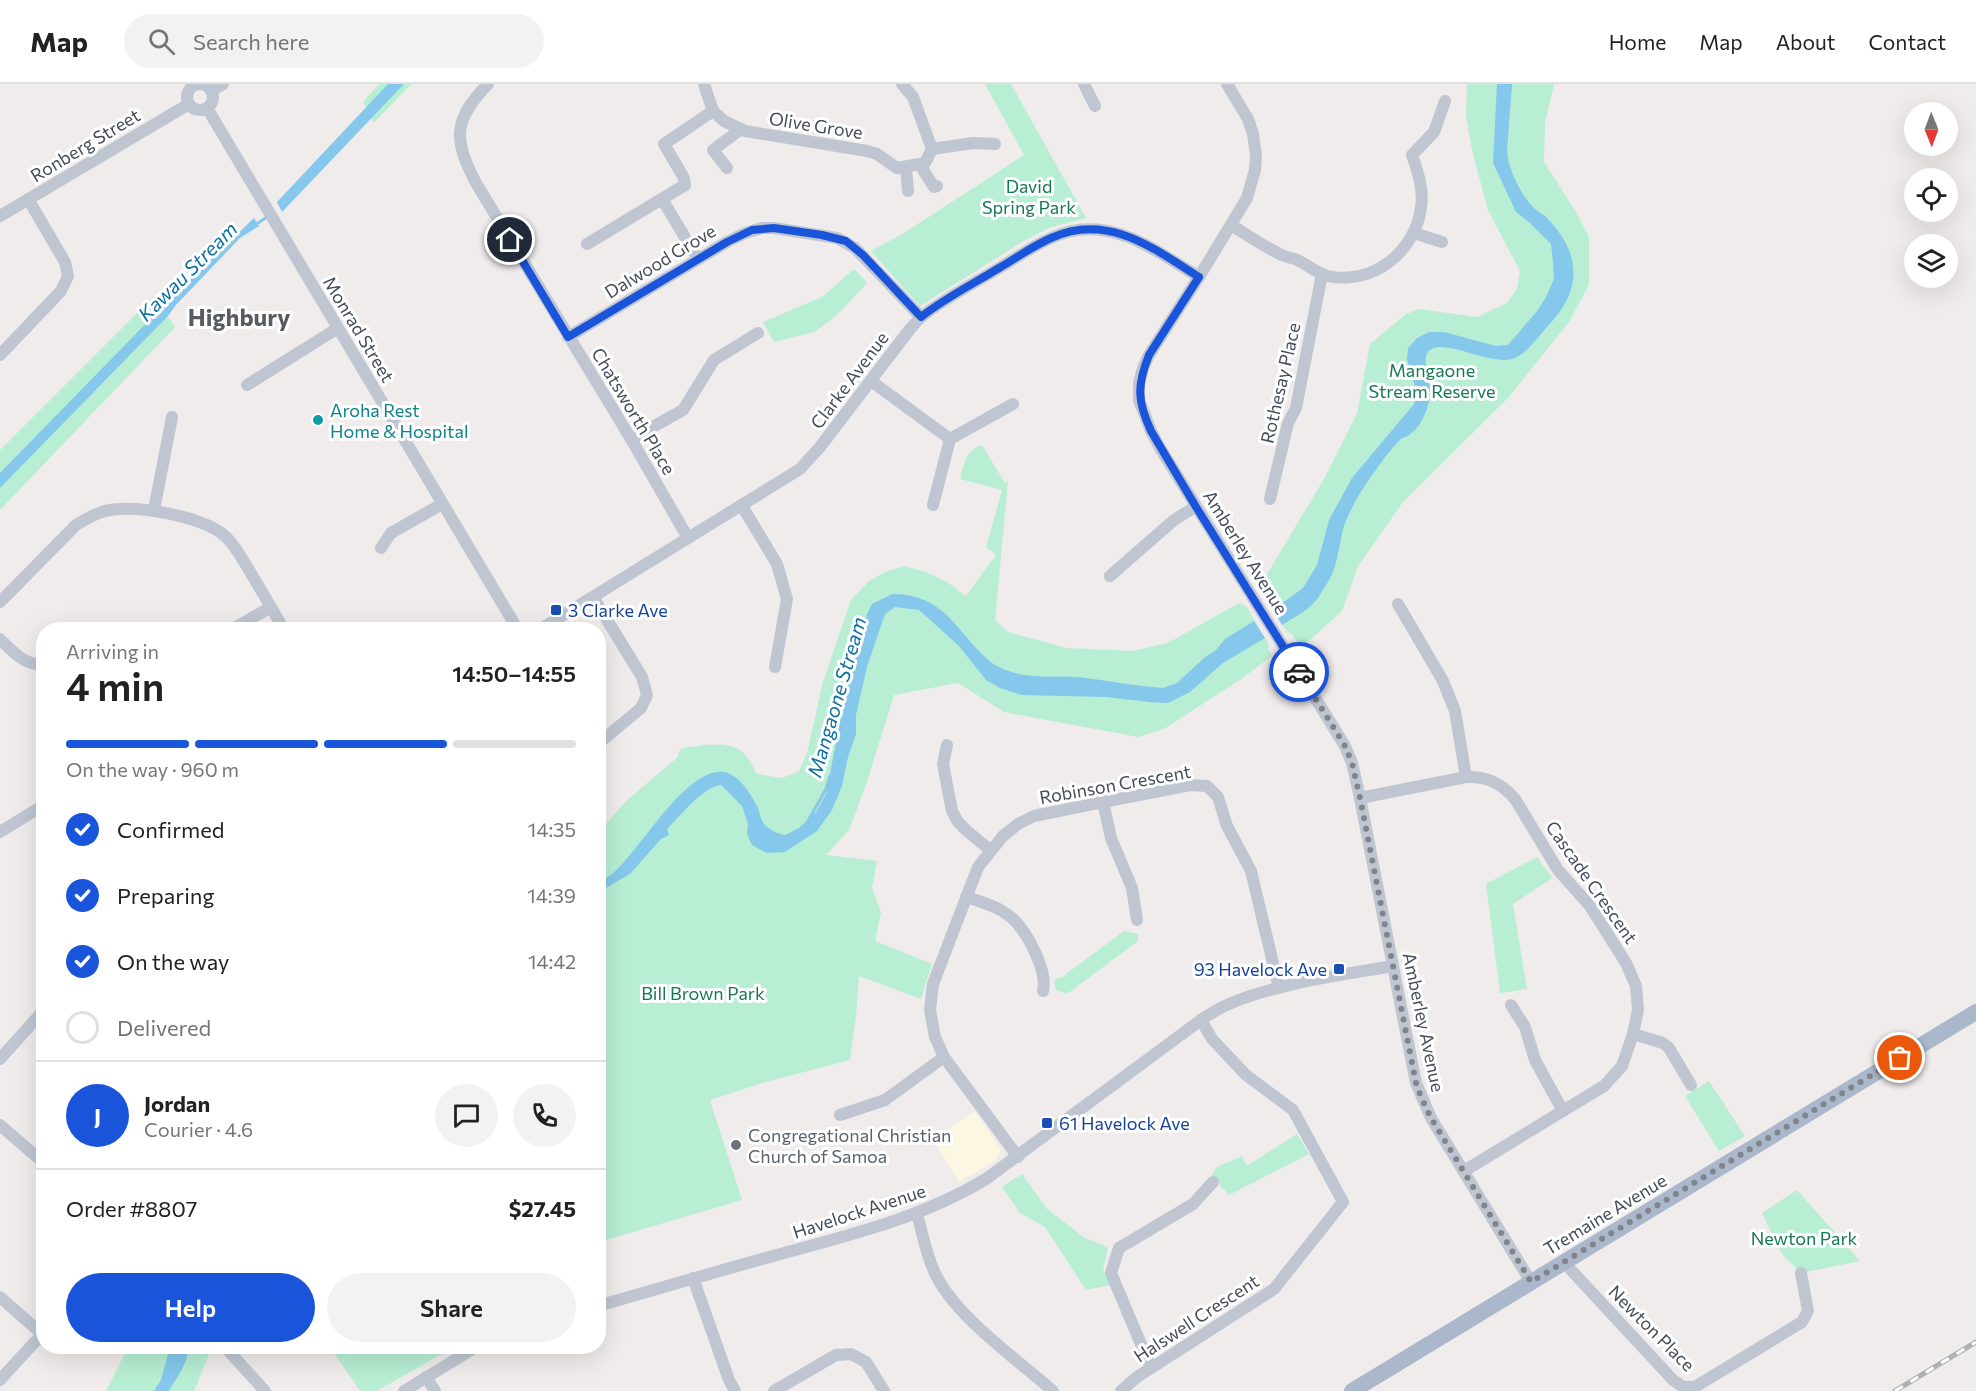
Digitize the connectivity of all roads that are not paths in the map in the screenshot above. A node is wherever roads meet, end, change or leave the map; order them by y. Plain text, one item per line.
1 (223, 84) edge
2 (488, 84) edge
3 (704, 84) edge
4 (1084, 84) edge
5 (1227, 84) edge
6 (192, 85) edge
7 (907, 86) edge
8 (211, 91) junction
9 (1445, 101) dead end
10 (189, 104) junction
11 (1095, 106) dead end
12 (207, 108) junction
13 (714, 111) junction
14 (741, 129) junction
15 (995, 144) dead end
16 (932, 149) junction
17 (920, 165) junction
18 (906, 167) junction
19 (727, 168) dead end
20 (937, 186) dead end
21 (908, 192) dead end
22 (28, 199) junction
23 (662, 199) junction
24 (0, 216) edge
25 (1231, 225) junction
26 (1414, 232) junction
27 (1442, 242) dead end
28 (587, 244) dead end
29 (698, 259) junction
30 (1322, 274) junction
31 (1199, 277) junction
32 (921, 317) junction
33 (338, 328) junction
34 (758, 333) dead end
35 (568, 337) junction
36 (0, 355) edge
37 (871, 381) junction
38 (247, 386) dead end
39 (1013, 404) dead end
40 (172, 417) dead end
41 (631, 439) junction
42 (950, 439) junction
43 (1270, 499) dead end
44 (442, 504) junction
45 (933, 505) dead end
46 (741, 506) junction
47 (1196, 507) junction
48 (154, 510) junction
49 (688, 538) junction
50 (381, 548) dead end
51 (1110, 576) dead end
52 (593, 597) junction
53 (0, 603) edge
54 (1398, 604) dead end
55 (271, 607) junction
56 (245, 622) edge
57 (279, 622) edge
58 (513, 622) edge
59 (552, 622) edge
60 (0, 639) edge
61 (36, 664) edge
62 (775, 667) dead end
63 (606, 737) edge
64 (947, 745) dead end
65 (1466, 777) junction
66 (1360, 798) junction
67 (1103, 802) junction
68 (36, 810) edge
69 (0, 831) edge
70 (990, 850) junction
71 (966, 897) junction
72 (1137, 920) dead end
73 (1394, 966) junction
74 (1279, 988) junction
75 (1043, 991) dead end
76 (1511, 1005) dead end
77 (1976, 1012) edge
78 (36, 1019) edge
79 (1201, 1020) junction
80 (1634, 1034) junction
81 (944, 1057) junction
82 (0, 1059) edge
83 (1691, 1085) dead end
84 (1563, 1111) junction
85 (840, 1115) dead end
86 (0, 1125) edge
87 (1018, 1156) junction
88 (36, 1157) edge
89 (1464, 1171) junction
90 (1213, 1182) dead end
91 (917, 1214) junction
92 (1565, 1262) junction
93 (1801, 1273) dead end
94 (693, 1278) junction
95 (1531, 1282) junction
96 (0, 1297) edge
97 (606, 1304) edge
98 (36, 1327) edge
99 (36, 1341) edge
100 (231, 1354) edge
101 (464, 1354) edge
102 (1151, 1368) junction
103 (426, 1377) junction
104 (0, 1380) edge
105 (264, 1391) edge
106 (404, 1391) edge
107 (435, 1391) edge
108 (735, 1391) edge
109 (774, 1391) edge
110 (884, 1391) edge
111 (1053, 1391) edge
112 (1121, 1391) edge
113 (1352, 1391) edge

1 - 8 street
2 - 35 street, Chatsworth Place
3 - 13 street
4 - 11 street
5 - 25 street, Amberley Avenue
6 - 8 street
6 - 10 street
7 - 16 street
8 - 12 street
9 - 26 street
10 - 12 street
10 - 22 street, Ronberg Street
12 - 33 street, Monrad Street
13 - 14 street, Olive Grove
13 - 23 street
14 - 18 street, Olive Grove
14 - 19 street
15 - 16 street
16 - 17 street
17 - 18 street
17 - 20 street
18 - 21 street
22 - 24 street, Ronberg Street
22 - 36 street
23 - 28 street
23 - 29 street
25 - 30 street
25 - 31 street, Amberley Avenue
26 - 27 street
26 - 30 street
29 - 32 street, Dalwood Grove
29 - 35 street, Dalwood Grove
30 - 43 street, Rothesay Place
31 - 32 street, Clarke Avenue
31 - 47 street, Amberley Avenue
32 - 37 street, Clarke Avenue
33 - 38 street
33 - 44 street, Monrad Street
34 - 41 street
35 - 41 street, Chatsworth Place
37 - 42 street
37 - 46 street, Clarke Avenue
39 - 42 street
40 - 48 street
41 - 49 street, Chatsworth Place
42 - 45 street
44 - 50 street
44 - 58 street, Monrad Street
46 - 49 street, Clarke Avenue
46 - 62 street
47 - 51 street
47 - 66 street, Amberley Avenue
48 - 53 street
48 - 55 street
49 - 52 street, Clarke Avenue
52 - 59 street, Clarke Avenue
52 - 63 street
54 - 65 street
55 - 56 street
55 - 57 street
60 - 61 street
64 - 70 street
65 - 66 street, Cascade Crescent
65 - 80 street, Cascade Crescent
66 - 73 street, Amberley Avenue
67 - 70 street, Robinson Crescent
67 - 72 street
67 - 74 street, Robinson Crescent
68 - 69 street
70 - 71 street, Robinson Crescent
71 - 75 street
71 - 81 street, Robinson Crescent
73 - 74 street, Havelock Avenue
73 - 89 street, Amberley Avenue
74 - 79 street, Havelock Avenue
76 - 84 street
77 - 92 main road, Tremaine Avenue
78 - 82 street
79 - 87 street, Havelock Avenue
79 - 102 street, Halswell Crescent
80 - 83 street
80 - 84 street, Cascade Crescent
81 - 85 street
81 - 87 street, Robinson Crescent
84 - 89 street, Cascade Crescent
86 - 88 street
87 - 91 street, Havelock Avenue
89 - 95 street, Amberley Avenue
90 - 102 street
91 - 94 street, Havelock Avenue
91 - 111 street
92 - 93 street, Newton Place
92 - 95 main road, Tremaine Avenue
94 - 97 street, Havelock Avenue
94 - 108 street
95 - 113 main road, Tremaine Avenue
96 - 98 street
99 - 104 street
100 - 105 street
101 - 103 street
102 - 112 street, Halswell Crescent
103 - 106 street
103 - 107 street
109 - 110 street

